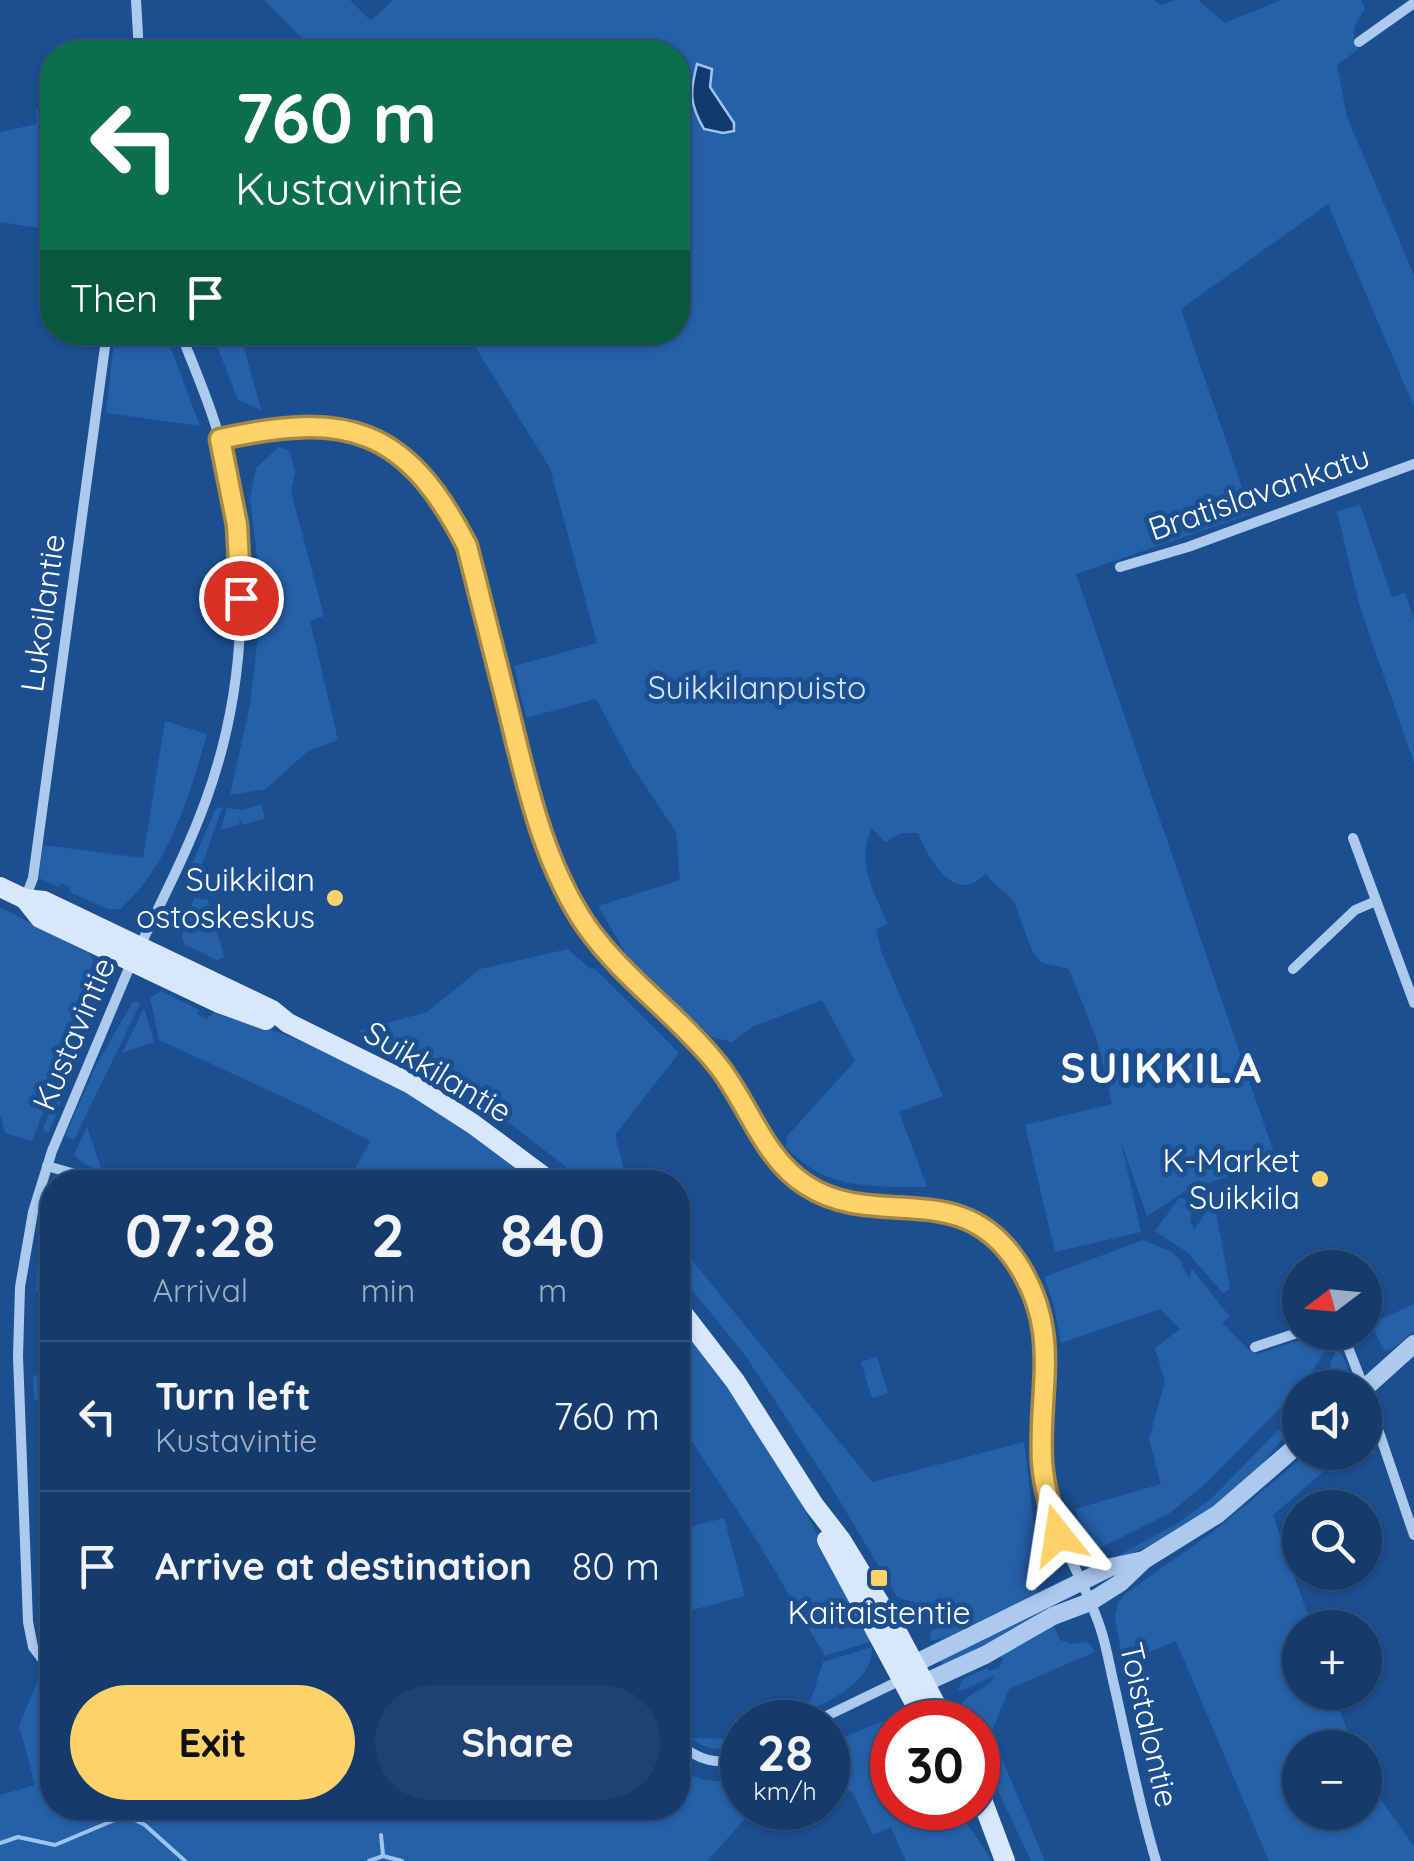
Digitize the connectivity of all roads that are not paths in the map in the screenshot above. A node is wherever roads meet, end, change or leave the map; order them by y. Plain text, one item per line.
1 (136, 0) edge
2 (1414, 3) edge
3 (138, 40) edge
4 (1359, 42) dead end
5 (105, 345) edge
6 (185, 345) edge
7 (220, 439) junction
8 (1414, 464) edge
9 (1120, 567) dead end
10 (1353, 838) dead end
11 (0, 886) edge
12 (25, 899) junction
13 (1376, 901) junction
14 (136, 954) junction
15 (1293, 970) dead end
16 (1413, 1003) edge
17 (47, 1166) junction
18 (46, 1170) edge
19 (61, 1170) edge
20 (534, 1170) edge
21 (40, 1189) edge
22 (690, 1322) edge
23 (1282, 1338) edge
24 (1414, 1344) edge
25 (1255, 1347) dead end
26 (1382, 1373) edge
27 (1382, 1440) edge
28 (1282, 1459) edge
29 (1414, 1535) edge
30 (1144, 1560) junction
31 (1080, 1581) junction
32 (1090, 1602) junction
33 (40, 1659) edge
34 (908, 1672) junction
35 (924, 1683) junction
36 (917, 1700) edge
37 (933, 1700) edge
38 (850, 1703) edge
39 (690, 1753) edge
40 (720, 1761) edge
41 (988, 1830) edge
42 (993, 1830) edge
43 (996, 1840) junction
44 (1005, 1861) edge
45 (1156, 1861) edge

1 - 3 street
2 - 4 street
5 - 12 street, Lukoilantie
6 - 7 street, Kustavintie
7 - 14 street, Kustavintie
7 - 31 street, Toistalontie
8 - 9 street, Bratislavankatu
10 - 13 street
11 - 12 main road, Suikkilantie
12 - 14 main road, Suikkilantie
13 - 15 street
13 - 16 street
14 - 17 street, Kustavintie
14 - 20 main road, Suikkilantie
17 - 18 street, Kustavintie
17 - 19 street
21 - 33 street, Kustavintie
22 - 34 main road
23 - 25 street
24 - 26 street
27 - 29 street
28 - 30 street
30 - 31 street
30 - 32 street
31 - 32 street, Toistalontie
31 - 34 street
32 - 35 street
32 - 45 street, Toistalontie
34 - 35 main road
34 - 36 main road
34 - 38 street
35 - 37 main road
39 - 40 street
41 - 43 main road
42 - 43 main road
43 - 44 main road

